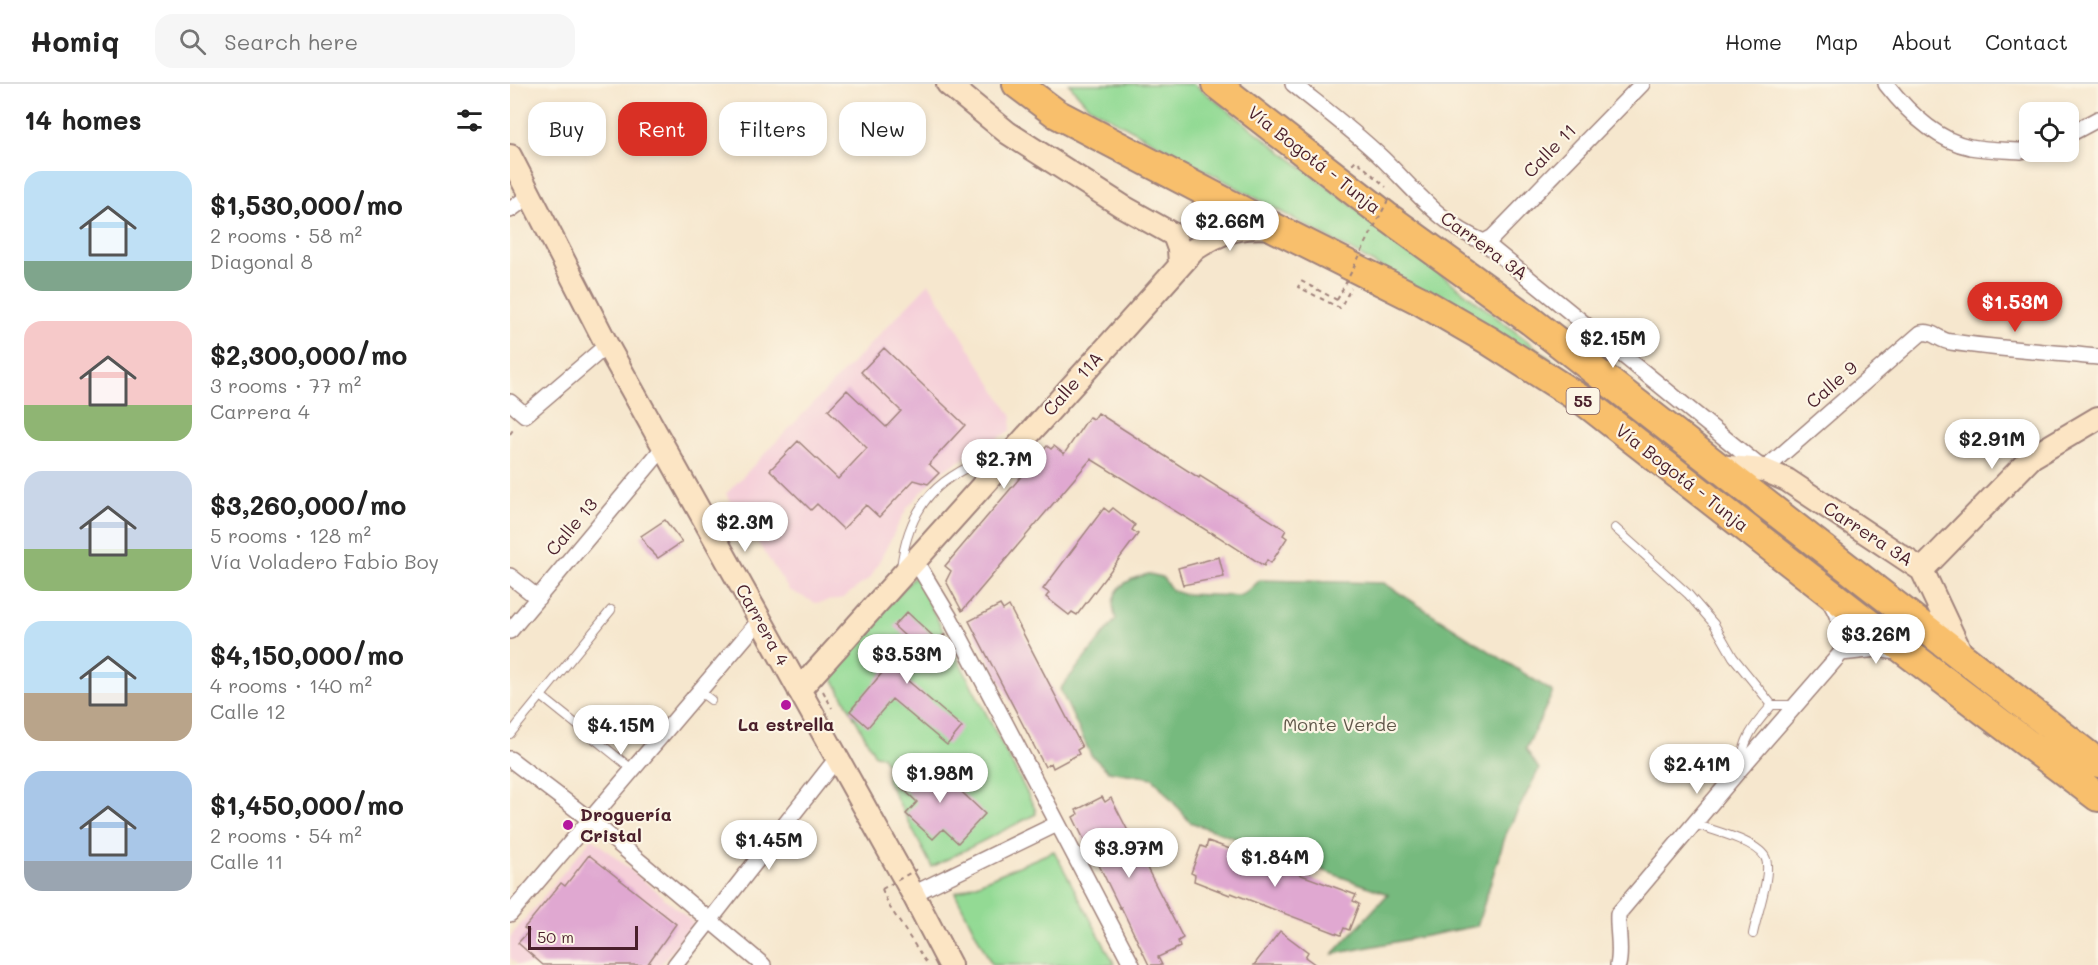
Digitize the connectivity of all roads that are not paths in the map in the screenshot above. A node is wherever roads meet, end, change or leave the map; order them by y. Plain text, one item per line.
1 (948, 84) edge
2 (1017, 84) edge
3 (1036, 84) edge
4 (1216, 84) edge
5 (1293, 84) edge
6 (1642, 84) edge
7 (1886, 84) edge
8 (1057, 114) junction
9 (2098, 119) edge
10 (2079, 129) edge
11 (2019, 151) edge
12 (510, 156) edge
13 (529, 196) junction
14 (510, 210) edge
15 (1275, 228) junction
16 (1484, 242) junction
17 (1180, 264) junction
18 (607, 345) junction
19 (2098, 357) edge
20 (510, 402) edge
21 (2098, 418) edge
22 (1014, 444) junction
23 (663, 448) junction
24 (1717, 466) junction
25 (1764, 470) junction
26 (1615, 528) dead end
27 (915, 560) junction
28 (1922, 570) junction
29 (510, 576) edge
30 (900, 577) junction
31 (1820, 585) junction
32 (538, 598) junction
33 (611, 610) dead end
34 (759, 621) junction
35 (510, 631) edge
36 (1841, 653) junction
37 (1911, 655) junction
38 (1962, 655) junction
39 (799, 690) junction
40 (541, 696) junction
41 (1772, 705) junction
42 (1795, 705) junction
43 (510, 734) edge
44 (837, 758) junction
45 (510, 759) edge
46 (2098, 763) edge
47 (1741, 768) junction
48 (632, 769) junction
49 (2098, 796) edge
50 (589, 819) junction
51 (1057, 824) junction
52 (1694, 824) junction
53 (760, 825) dead end
54 (775, 837) junction
55 (911, 880) junction
56 (510, 914) edge
57 (709, 921) junction
58 (1753, 934) dead end
59 (940, 963) edge
60 (675, 965) edge
61 (763, 965) edge
62 (1132, 965) edge
63 (1618, 965) edge

1 - 17 street
2 - 8 highway, Vía Bogotá - Tunja / 55
3 - 8 highway
4 - 24 highway, Vía Bogotá - Tunja / 55
5 - 16 street, Carrera 3A
6 - 16 street, Calle 11
7 - 11 street
8 - 15 highway, Vía Bogotá - Tunja / 55
9 - 10 street
12 - 13 street, Carrera 4
13 - 14 street
13 - 18 street, Carrera 4
15 - 17 street, Calle 11A
15 - 31 highway, Vía Bogotá - Tunja / 55
16 - 25 street, Carrera 3A
17 - 22 street, Calle 11A
18 - 20 street
18 - 23 street, Carrera 4
19 - 25 street, Calle 9
21 - 28 street
22 - 27 street, Calle 11A
22 - 30 lane
23 - 32 street, Calle 13
23 - 34 street, Carrera 4
24 - 25 street, Carrera 3A
24 - 38 highway, Vía Bogotá - Tunja / 55
25 - 28 street, Carrera 3A
26 - 41 lane
27 - 30 street, Calle 11A
27 - 51 street
28 - 38 street, Carrera 3A
29 - 32 street
30 - 39 street, Calle 11A
31 - 36 street
31 - 37 highway, Vía Bogotá - Tunja / 55
32 - 35 street, Calle 13
33 - 40 lane
34 - 39 street, Carrera 4
34 - 48 street
36 - 37 street
36 - 42 street
37 - 49 highway, Vía Bogotá - Tunja / 55
38 - 46 highway, Vía Bogotá - Tunja / 55
39 - 44 street, Carrera 4
40 - 43 lane
40 - 48 lane
41 - 42 lane
41 - 47 lane
42 - 47 street
44 - 54 street
44 - 55 street, Carrera 4
45 - 50 street
47 - 52 street
48 - 50 street
50 - 56 street
50 - 57 street
51 - 55 street
51 - 62 street
52 - 58 lane
52 - 63 street
53 - 54 lane
54 - 57 street
55 - 59 street, Carrera 4
57 - 60 street
57 - 61 street

